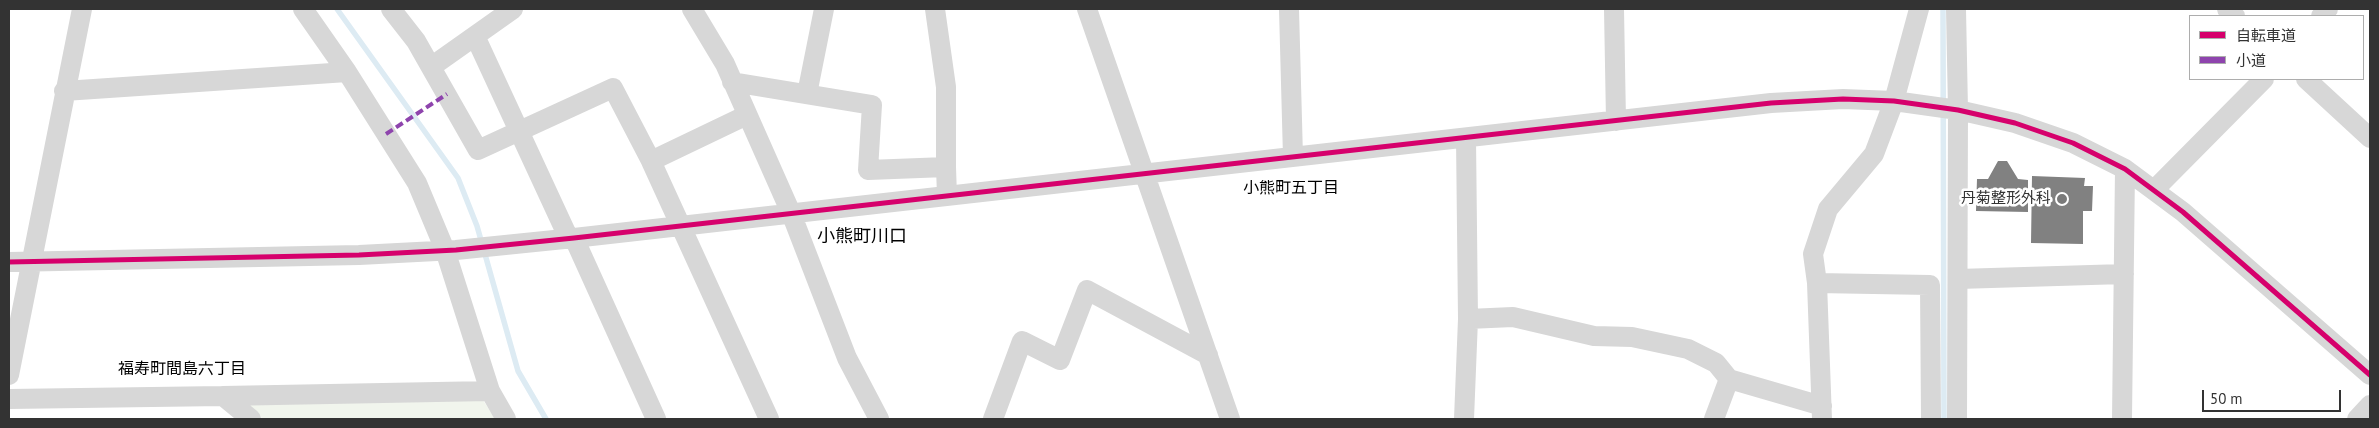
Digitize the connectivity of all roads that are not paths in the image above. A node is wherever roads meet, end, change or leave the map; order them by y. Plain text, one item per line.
1 (82, 9) edge
2 (303, 9) edge
3 (391, 9) edge
4 (692, 9) edge
5 (824, 9) edge
6 (935, 9) edge
7 (1087, 9) edge
8 (1289, 9) edge
9 (1614, 9) edge
10 (1919, 9) edge
11 (1956, 9) edge
12 (505, 11) edge
13 (475, 36) junction
14 (431, 67) junction
15 (348, 72) junction
16 (2263, 80) edge
17 (2307, 80) edge
18 (732, 82) junction
19 (64, 90) junction
20 (807, 94) junction
21 (1894, 101) junction
22 (1958, 110) junction
23 (747, 115) junction
24 (1616, 121) junction
25 (518, 131) junction
26 (1466, 138) junction
27 (2370, 138) edge
28 (1292, 157) junction
29 (650, 161) junction
30 (946, 167) junction
31 (2124, 170) junction
32 (1145, 174) junction
33 (2155, 189) junction
34 (947, 196) junction
35 (791, 213) junction
36 (680, 226) junction
37 (571, 239) junction
38 (450, 250) junction
39 (32, 261) junction
40 (9, 262) edge
41 (2124, 274) junction
42 (1817, 283) junction
43 (1947, 284) junction
44 (1468, 319) junction
45 (1208, 355) junction
46 (9, 375) edge
47 (2370, 376) edge
48 (1729, 379) junction
49 (490, 391) junction
50 (223, 396) junction
51 (9, 399) edge
52 (2370, 405) edge
53 (1822, 413) edge
54 (251, 419) edge
55 (506, 419) edge
56 (656, 419) edge
57 (768, 419) edge
58 (879, 419) edge
59 (993, 419) edge
60 (1230, 419) edge
61 (1464, 419) edge
62 (1714, 419) edge
63 (1931, 419) edge
64 (1957, 419) edge
65 (2122, 419) edge
66 (2357, 419) edge

1 - 19 street
2 - 15 street
3 - 14 street
4 - 18 street
5 - 20 street
6 - 30 street
7 - 32 street
8 - 28 street
9 - 24 street
10 - 21 street
11 - 22 street
12 - 13 street
13 - 14 street
13 - 25 street
14 - 25 street
15 - 19 street
15 - 38 street
16 - 33 street
17 - 27 street
18 - 20 street
18 - 23 street
19 - 39 street
20 - 30 street
21 - 22 street
21 - 24 street
21 - 42 street
22 - 31 street
22 - 43 street
23 - 29 street
23 - 35 street
24 - 26 street
25 - 29 street
25 - 37 street
26 - 28 street
26 - 44 street
28 - 32 street
29 - 36 street
30 - 34 street
31 - 33 street
31 - 41 street
32 - 34 street
32 - 45 street
33 - 47 street
34 - 35 street
35 - 36 street
35 - 58 street
36 - 37 street
36 - 57 street
37 - 38 street
37 - 56 street
38 - 39 street
38 - 49 street
39 - 40 street
39 - 46 street
41 - 43 street
41 - 65 street
42 - 43 street
42 - 53 street
43 - 63 street
43 - 64 street
44 - 48 street
44 - 61 street
45 - 59 street
45 - 60 street
48 - 53 street
48 - 62 street
49 - 50 street
49 - 55 street
50 - 51 street
50 - 54 street
52 - 66 street

